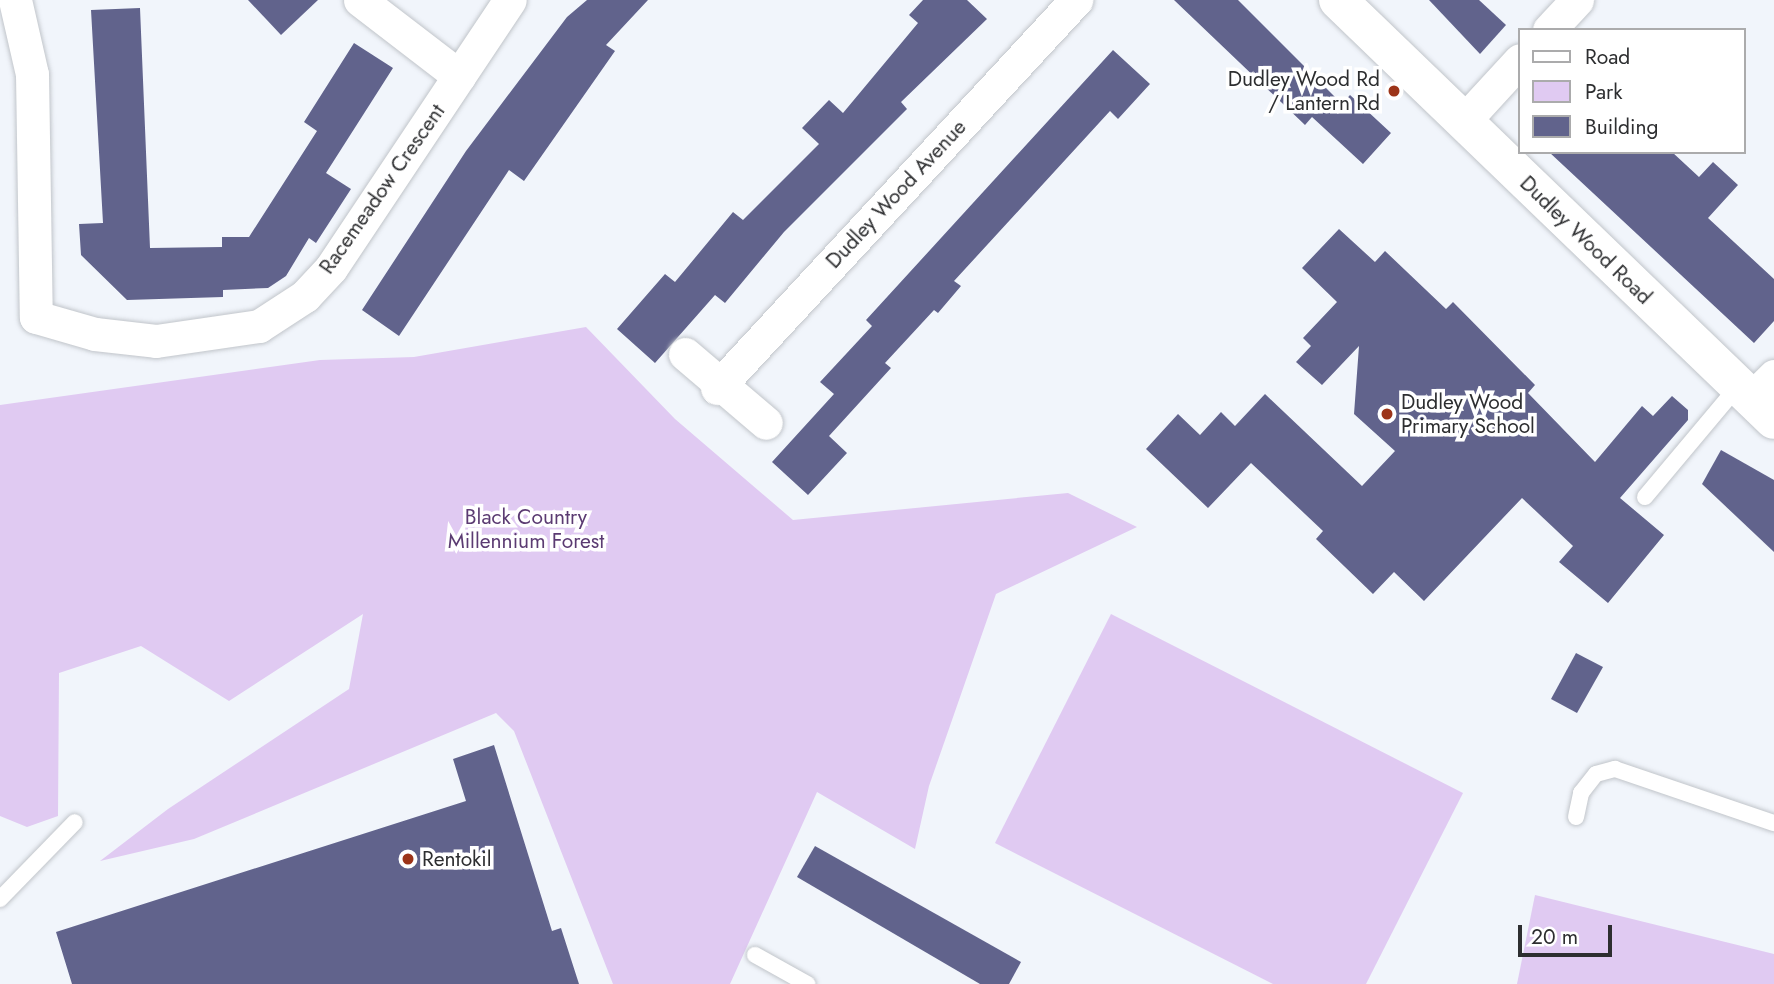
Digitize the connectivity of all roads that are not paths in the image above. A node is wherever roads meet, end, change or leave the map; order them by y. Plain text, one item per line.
1 (15, 0) edge
2 (360, 0) edge
3 (510, 0) edge
4 (1076, 0) edge
5 (1338, 0) edge
6 (1577, 0) edge
7 (1551, 28) edge
8 (1518, 62) edge
9 (459, 76) junction
10 (1463, 122) junction
11 (685, 354) dead end
12 (716, 388) junction
13 (1760, 395) edge
14 (766, 423) dead end
15 (1645, 497) dead end
16 (1577, 817) dead end
17 (75, 822) dead end
18 (1774, 823) edge
19 (0, 899) edge
20 (755, 956) dead end
21 (807, 984) edge

1 - 9 street, Racemeadow Crescent
2 - 9 street
3 - 9 street, Racemeadow Crescent
4 - 12 street, Dudley Wood Avenue
5 - 10 street, Dudley Wood Road
6 - 7 street
8 - 10 street
10 - 13 street, Dudley Wood Road
11 - 12 street
12 - 14 street
13 - 15 lane
16 - 18 lane
17 - 19 lane
20 - 21 lane

